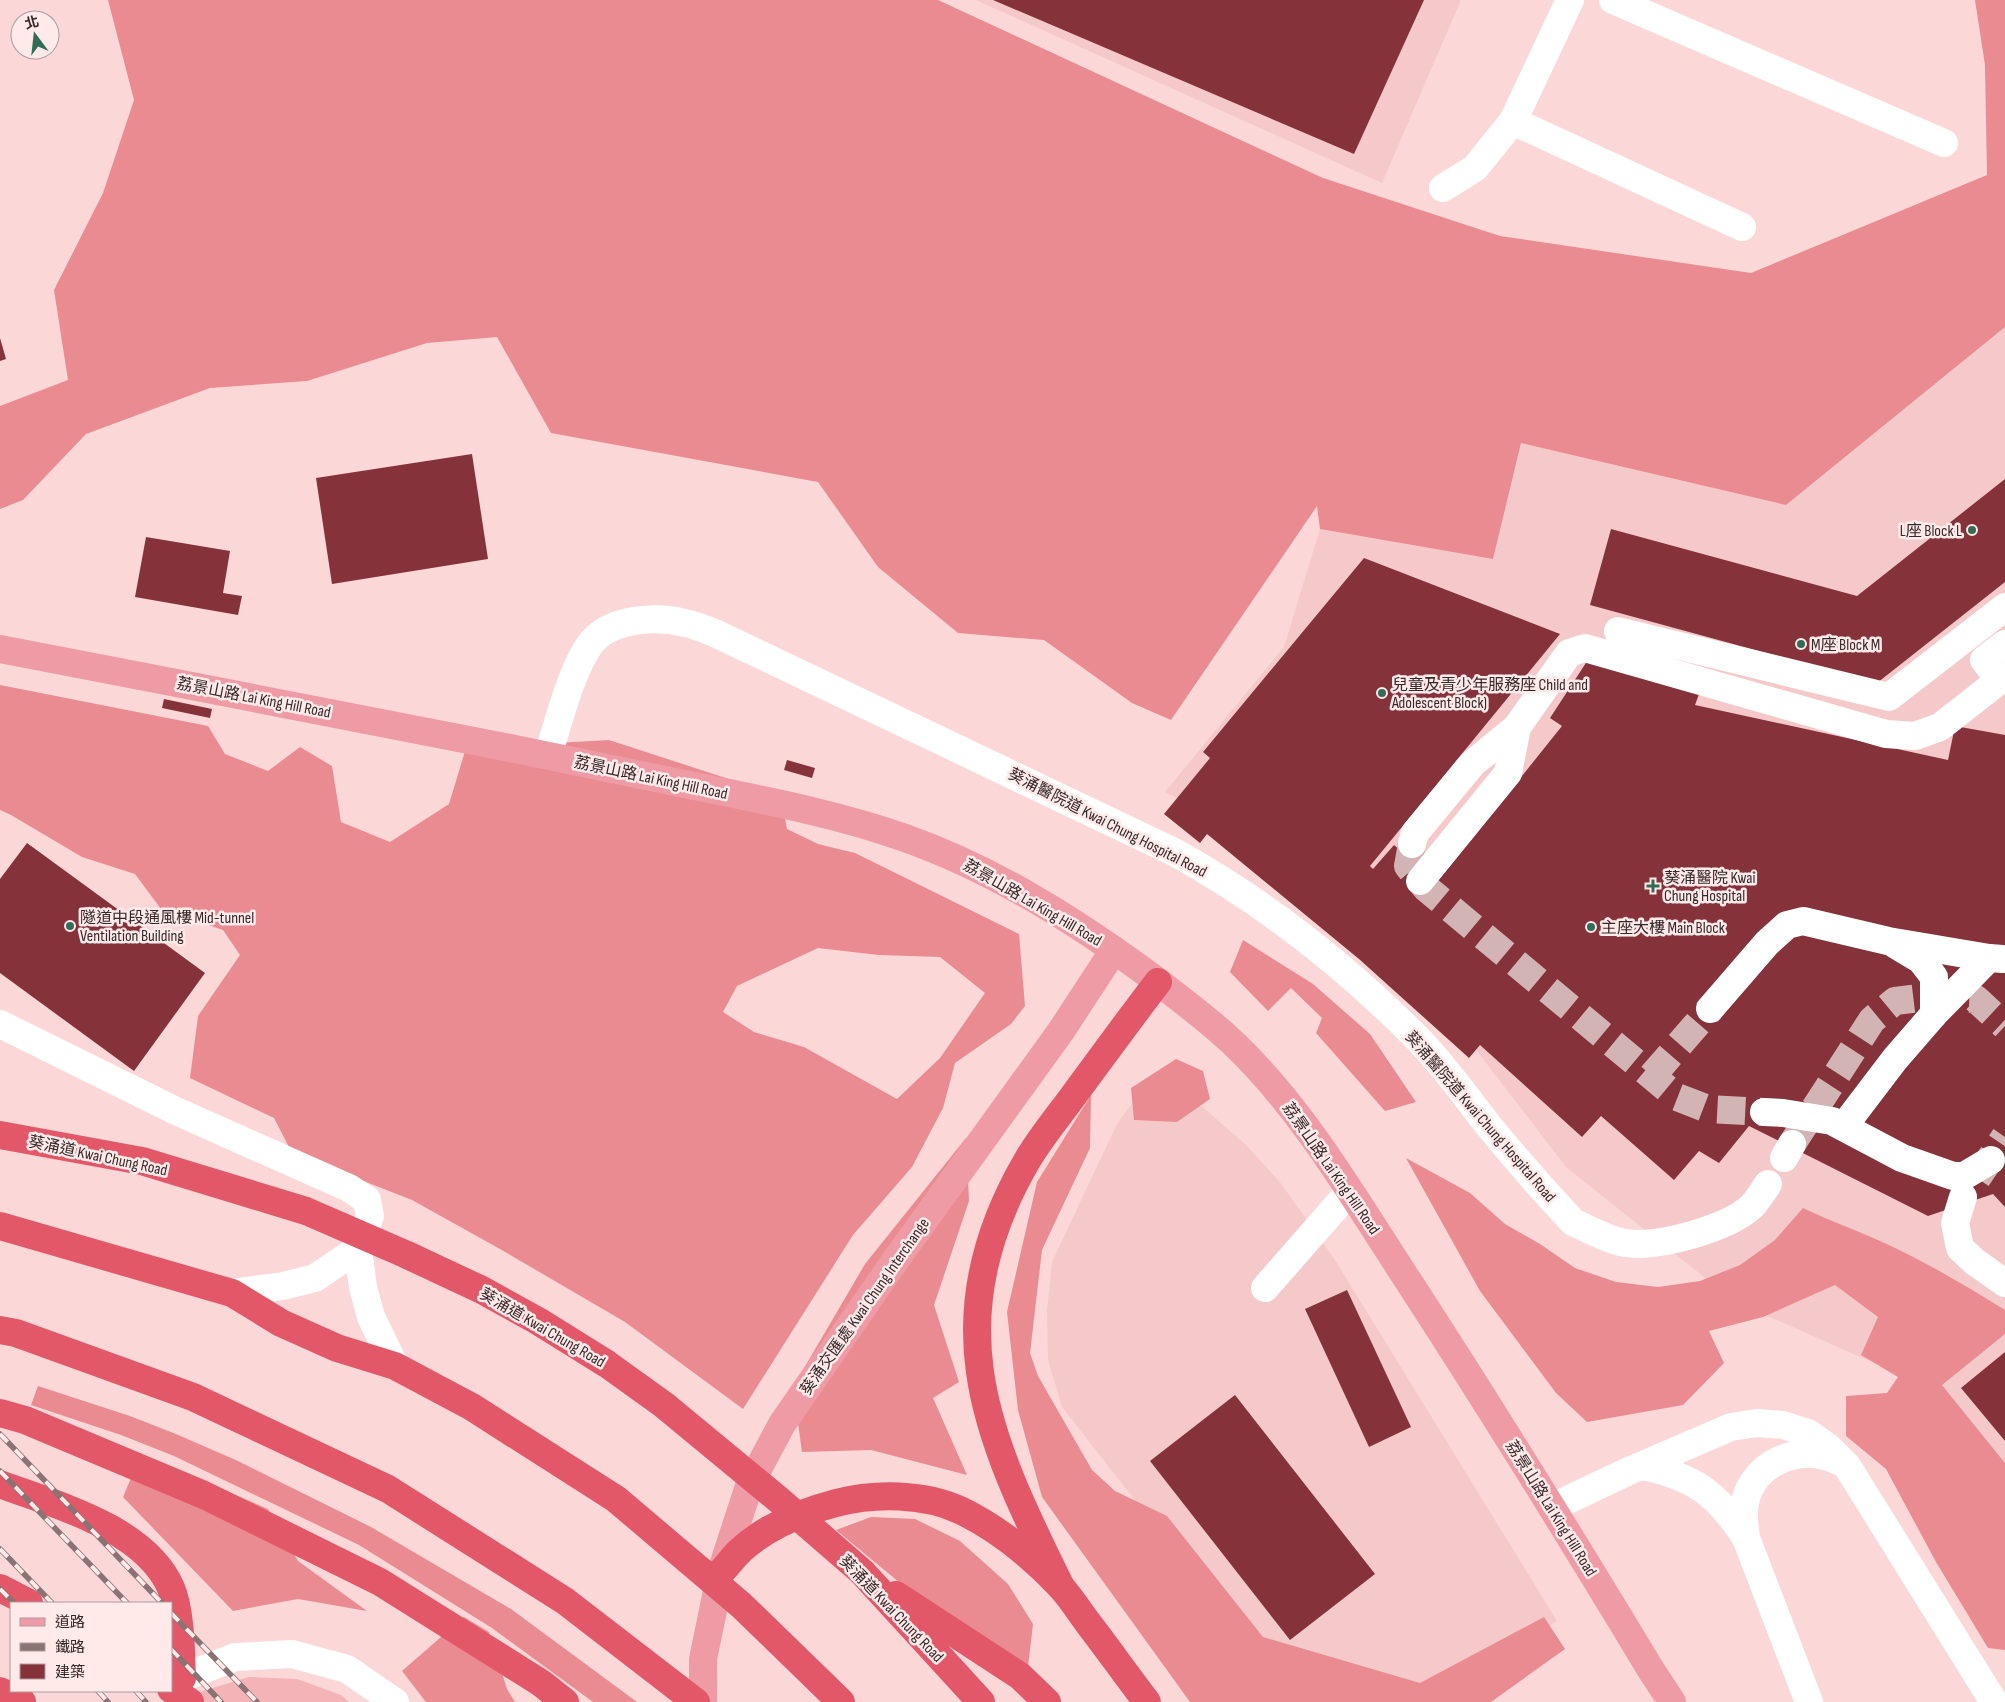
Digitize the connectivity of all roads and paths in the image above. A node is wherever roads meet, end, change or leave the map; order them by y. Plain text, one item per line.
1 (1570, 0) edge
2 (1613, 0) edge
3 (1513, 121) junction
4 (1944, 143) dead end
5 (1443, 188) dead end
6 (1742, 227) dead end
7 (2005, 607) edge
8 (1618, 631) dead end
9 (2005, 644) edge
10 (0, 649) edge
11 (2003, 678) edge
12 (1517, 727) junction
13 (548, 756) junction
14 (1412, 844) tunnel mouth
15 (1420, 882) dead end
16 (1888, 941) junction
17 (1114, 950) junction
18 (1997, 958) edge
19 (1158, 982) junction
20 (1710, 1009) tunnel mouth
21 (1934, 1014) junction
22 (0, 1024) edge
23 (1764, 1112) tunnel mouth
24 (1844, 1126) junction
25 (0, 1135) edge
26 (1991, 1160) tunnel mouth
27 (1768, 1184) dead end
28 (1350, 1191) junction
29 (1962, 1198) tunnel mouth
30 (0, 1226) edge
31 (358, 1249) junction
32 (2005, 1283) edge
33 (1265, 1288) dead end
34 (232, 1293) junction
35 (0, 1330) edge
36 (395, 1366) junction
37 (0, 1413) edge
38 (1642, 1466) junction
39 (1847, 1466) junction
40 (0, 1484) edge
41 (1553, 1507) junction
42 (1746, 1538) junction
43 (721, 1572) junction
44 (862, 1572) junction
45 (0, 1588) edge
46 (1062, 1588) junction
47 (27, 1602) edge
48 (1979, 1689) edge
49 (176, 1690) edge
50 (0, 1691) edge
51 (546, 1692) edge
52 (22, 1702) edge
53 (153, 1702) edge
54 (395, 1702) edge
55 (564, 1702) edge
56 (696, 1702) edge
57 (703, 1702) edge
58 (841, 1702) edge
59 (981, 1702) edge
60 (1047, 1702) edge
61 (1147, 1702) edge
62 (1672, 1702) edge
63 (1809, 1702) edge
64 (1994, 1702) edge

1 - 3 street
2 - 4 street
3 - 5 street
3 - 6 street
7 - 8 street
9 - 11 street
10 - 13 main road, 荔景山路 Lai King Hill Road
11 - 12 street
12 - 14 street
12 - 15 street
13 - 17 main road, 荔景山路 Lai King Hill Road
13 - 27 street, 葵涌醫院道 Kwai Chung Hospital Road
16 - 18 street
16 - 20 street
16 - 21 street
17 - 19 main road, 荔景山路 Lai King Hill Road
17 - 43 main road, 葵涌交匯處 Kwai Chung Interchange
18 - 21 street
19 - 28 main road, 荔景山路 Lai King Hill Road
19 - 46 highway
21 - 24 street
22 - 31 street
23 - 24 street
24 - 26 street
25 - 44 highway, 葵涌道 Kwai Chung Road
28 - 33 street
28 - 41 main road, 荔景山路 Lai King Hill Road
29 - 32 street
30 - 34 highway
31 - 34 street
31 - 36 street
34 - 36 highway
35 - 56 highway
36 - 58 highway
37 - 51 highway
38 - 39 street
38 - 41 street
38 - 42 street
39 - 42 street
39 - 48 street
40 - 49 highway
41 - 62 main road, 荔景山路 Lai King Hill Road
42 - 63 street
43 - 46 highway
43 - 57 main road, 葵涌交匯處 Kwai Chung Interchange
44 - 59 highway, 葵涌道 Kwai Chung Road
44 - 60 highway
45 - 47 highway
46 - 61 highway
48 - 64 street
49 - 53 street
49 - 54 street
50 - 52 highway
51 - 55 highway

